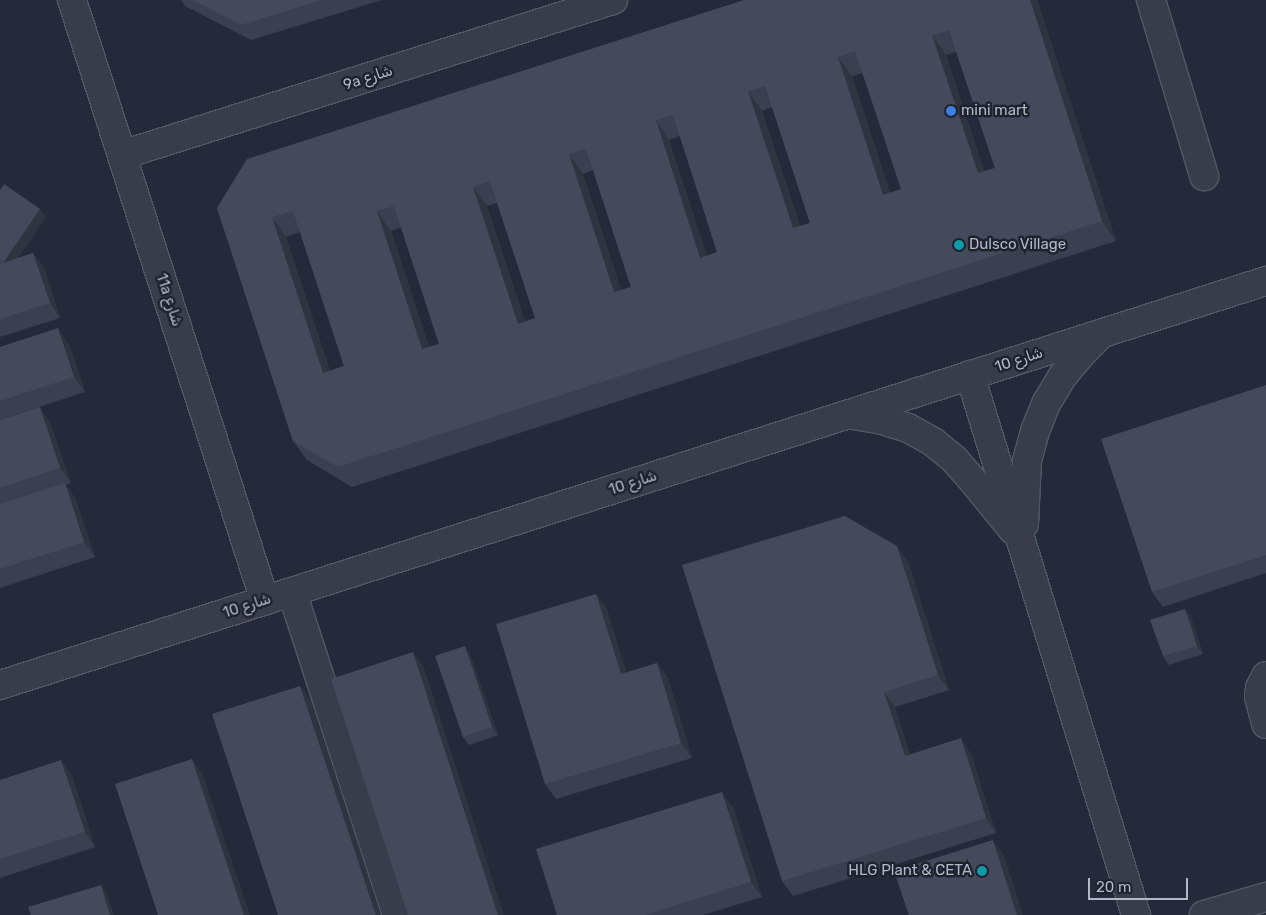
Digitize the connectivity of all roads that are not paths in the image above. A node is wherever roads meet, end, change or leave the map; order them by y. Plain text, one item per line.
1 (72, 0) edge
2 (613, 0) edge
3 (1151, 0) edge
4 (122, 155) junction
5 (1204, 176) dead end
6 (1266, 281) edge
7 (1102, 333) junction
8 (970, 375) junction
9 (849, 414) junction
10 (1023, 543) junction
11 (292, 592) junction
12 (265, 601) junction
13 (1266, 676) edge
14 (0, 685) edge
15 (1266, 724) edge
16 (1266, 897) edge
17 (396, 915) edge
18 (1136, 915) edge
19 (1204, 915) edge

1 - 4 street, 11a شارع
2 - 4 street, 9a شارع
3 - 5 street
4 - 12 street, 11a شارع
6 - 7 street, شارع 10
7 - 8 street, شارع 10
7 - 10 street
8 - 9 street, شارع 10
8 - 10 street
9 - 10 street
9 - 11 street, شارع 10
10 - 18 street
11 - 12 street, شارع 10
11 - 17 street
12 - 14 street, شارع 10
13 - 15 street
16 - 19 street

